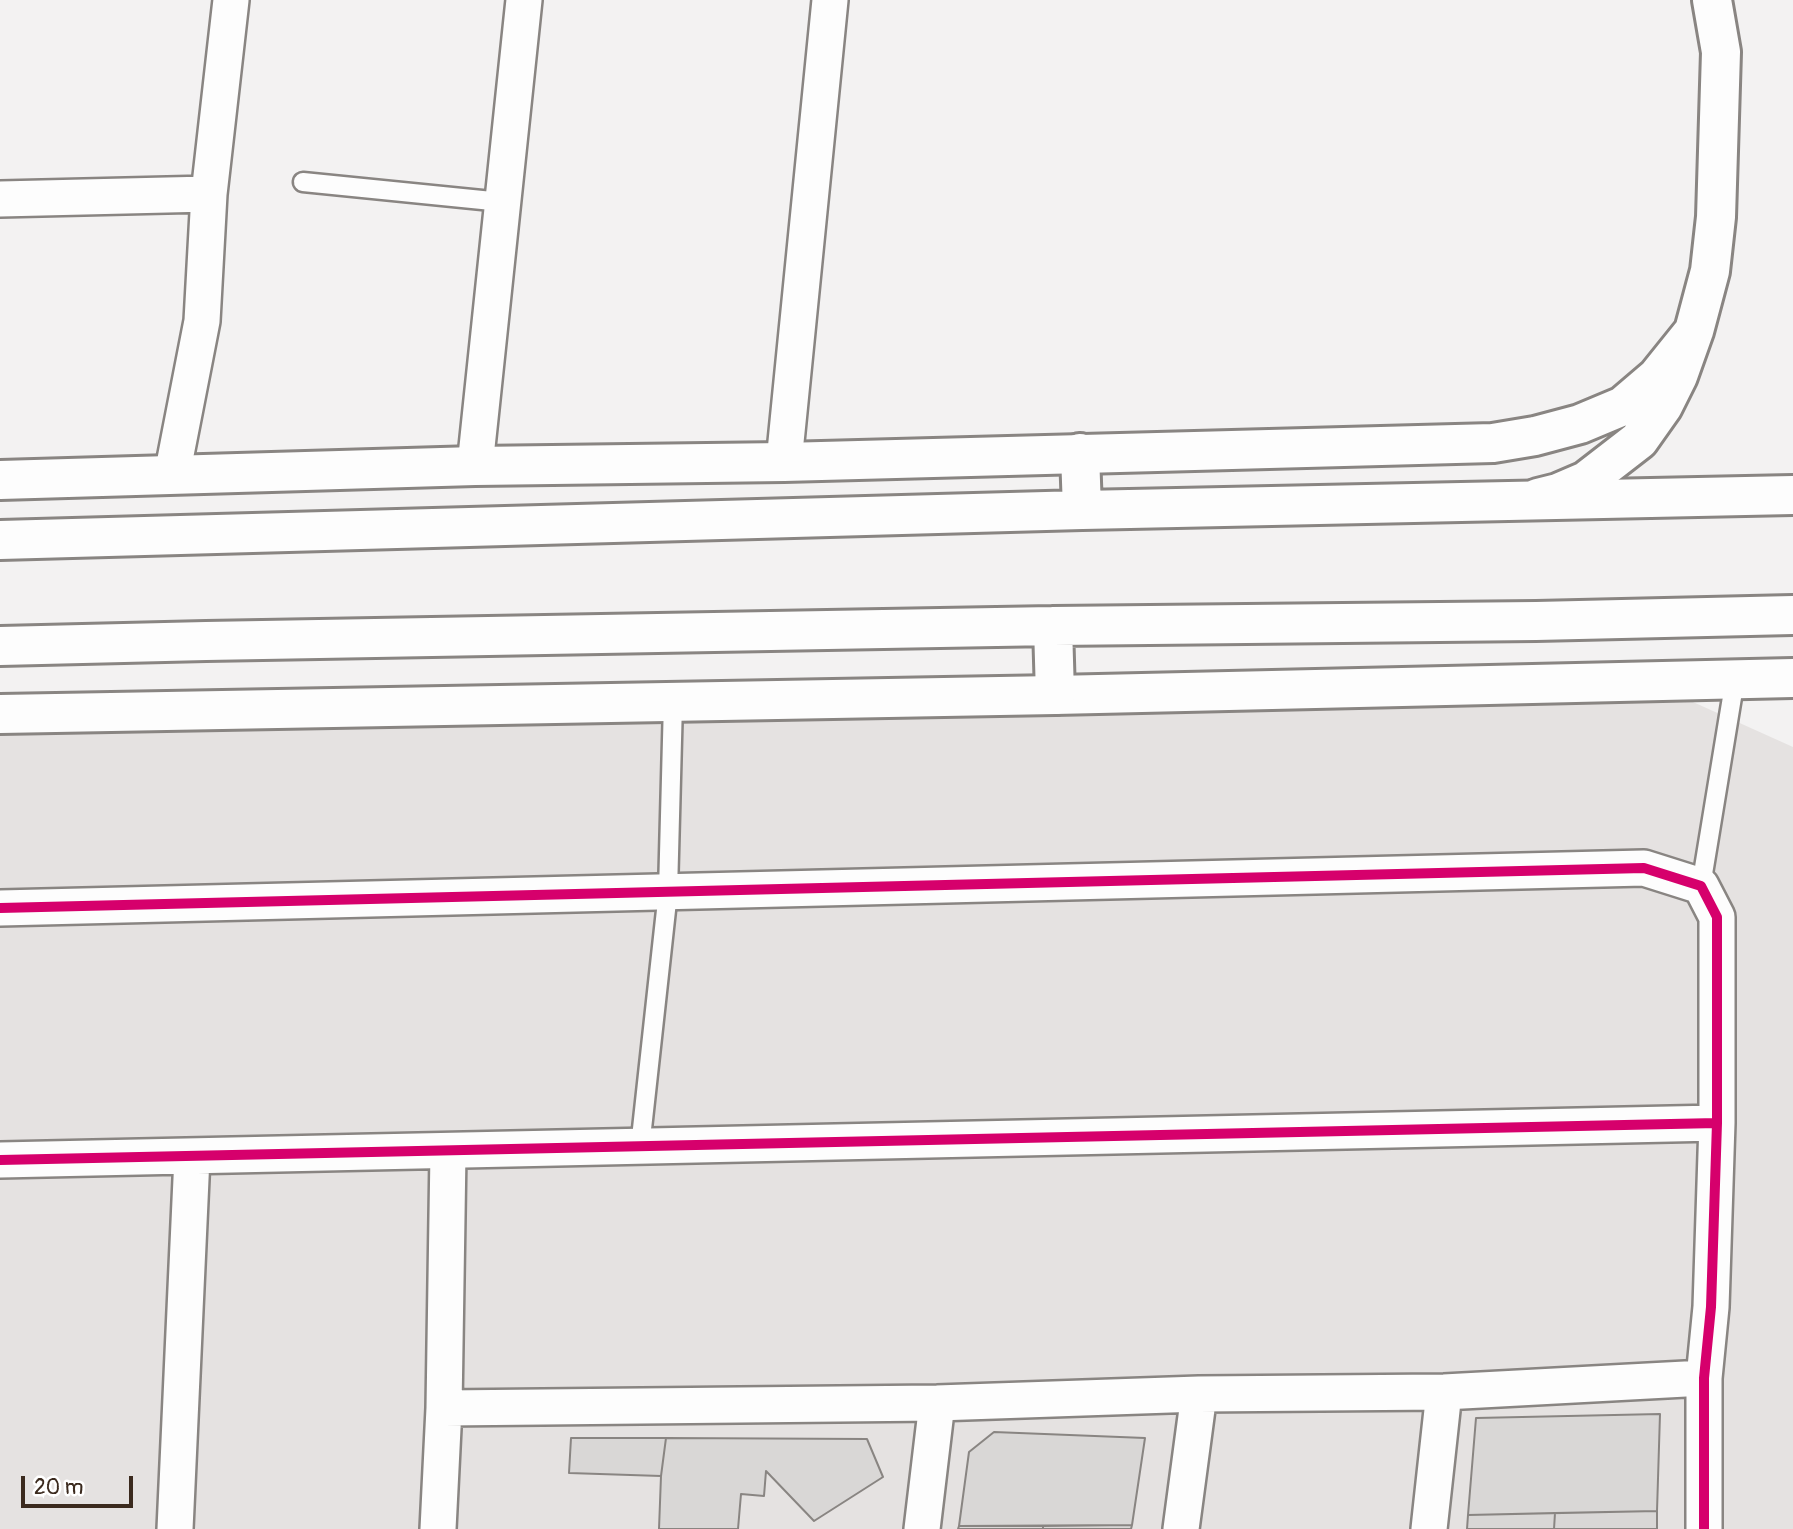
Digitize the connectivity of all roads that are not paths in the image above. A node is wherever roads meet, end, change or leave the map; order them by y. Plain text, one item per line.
1 (231, 0) edge
2 (524, 0) edge
3 (830, 0) edge
4 (1712, 0) edge
5 (1733, 0) edge
6 (1721, 52) junction
7 (303, 182) dead end
8 (208, 194) junction
9 (0, 199) edge
10 (502, 202) junction
11 (1694, 331) junction
12 (1080, 453) junction
13 (784, 461) junction
14 (475, 466) junction
15 (172, 475) junction
16 (0, 480) edge
17 (1793, 495) edge
18 (1523, 501) junction
19 (1082, 510) junction
20 (0, 540) edge
21 (1793, 615) edge
22 (1054, 626) junction
23 (0, 646) edge
24 (1793, 678) edge
25 (1735, 679) junction
26 (1055, 695) junction
27 (673, 702) junction
28 (0, 714) edge
29 (1701, 886) junction
30 (668, 892) junction
31 (0, 908) edge
32 (1717, 1124) junction
33 (640, 1147) junction
34 (448, 1152) junction
35 (192, 1157) junction
36 (0, 1160) edge
37 (1704, 1378) junction
38 (1444, 1392) junction
39 (1199, 1394) junction
40 (937, 1403) junction
41 (444, 1408) junction
42 (175, 1529) edge
43 (438, 1529) edge
44 (922, 1529) edge
45 (1181, 1529) edge
46 (1429, 1529) edge
47 (1704, 1529) edge

1 - 8 street
2 - 10 street
3 - 13 street
4 - 6 main road
5 - 6 main road
6 - 11 main road
7 - 10 lane
8 - 9 street
8 - 15 street
10 - 14 street
11 - 12 main road
11 - 18 main road
12 - 13 main road
12 - 19 main road
13 - 14 main road
14 - 15 main road
15 - 16 main road
17 - 18 main road
18 - 19 main road
19 - 20 main road
21 - 22 main road
22 - 23 main road
22 - 26 main road
24 - 25 main road
25 - 26 main road
25 - 29 lane
26 - 27 main road
27 - 28 main road
27 - 30 lane
29 - 30 street
29 - 32 street
30 - 31 street
30 - 33 lane
32 - 33 street
32 - 37 street
33 - 34 street
34 - 35 street
34 - 41 street
35 - 36 street
35 - 42 street
37 - 38 street
37 - 47 street
38 - 39 street
38 - 46 street
39 - 40 street
39 - 45 street
40 - 41 street
40 - 44 street
41 - 43 street

